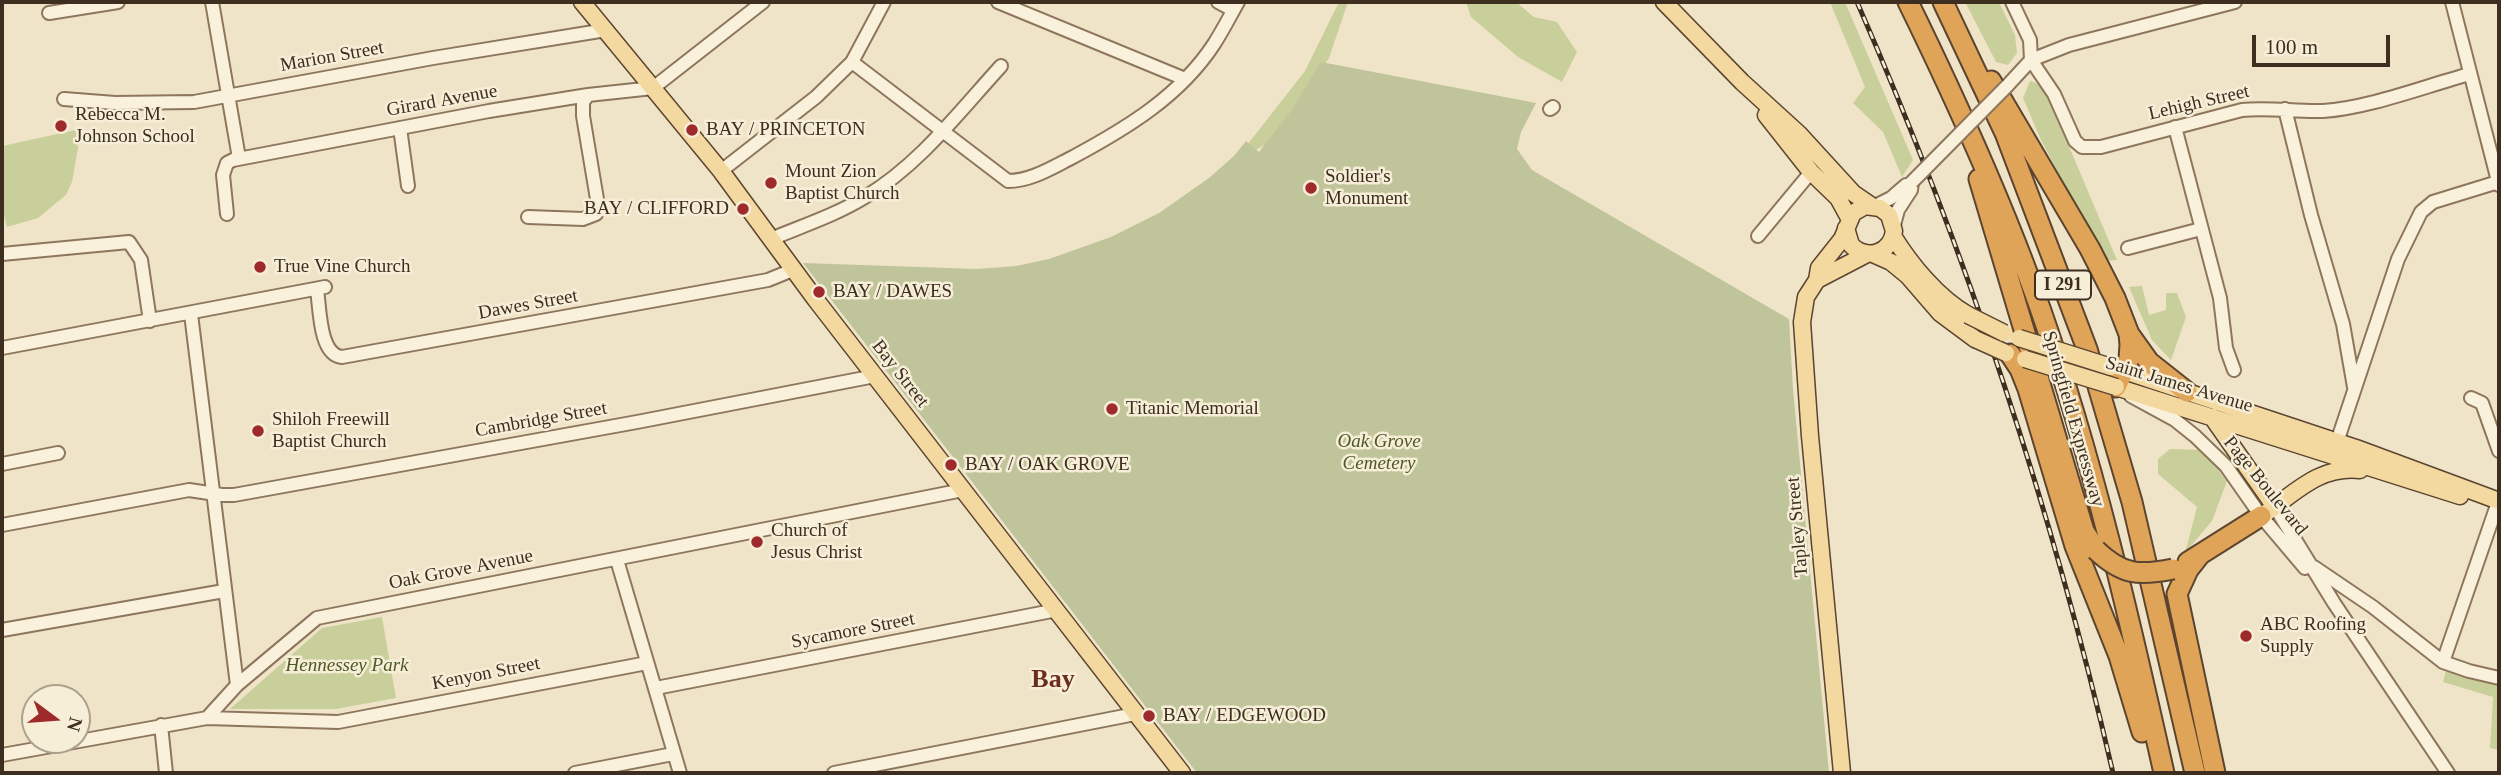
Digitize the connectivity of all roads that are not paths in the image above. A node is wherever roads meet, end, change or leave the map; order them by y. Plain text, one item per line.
1 (118, 2) edge
2 (212, 2) edge
3 (763, 2) edge
4 (884, 2) edge
5 (998, 2) edge
6 (1218, 2) edge
7 (1664, 2) edge
8 (1908, 2) edge
9 (2012, 2) edge
10 (2235, 2) edge
11 (2452, 2) edge
12 (591, 5) edge
13 (1236, 6) edge
14 (1947, 11) edge
15 (49, 13) dead end
16 (606, 30) junction
17 (2031, 60) junction
18 (852, 62) junction
19 (1001, 66) dead end
20 (2470, 74) junction
21 (1185, 79) junction
22 (1945, 79) junction
23 (1742, 82) junction
24 (653, 88) junction
25 (228, 94) junction
26 (588, 94) junction
27 (64, 99) dead end
28 (2285, 109) junction
29 (2175, 127) junction
30 (400, 128) junction
31 (942, 131) junction
32 (239, 158) junction
33 (721, 171) junction
34 (1811, 172) junction
35 (1912, 181) junction
36 (2499, 183) edge
37 (408, 186) dead end
38 (1873, 206) junction
39 (227, 214) dead end
40 (528, 217) dead end
41 (1848, 223) junction
42 (2202, 229) junction
43 (1894, 231) junction
44 (1759, 236) dead end
45 (771, 239) junction
46 (2128, 248) dead end
47 (2, 254) edge
48 (1870, 254) junction
49 (795, 270) junction
50 (1817, 280) junction
51 (191, 314) junction
52 (150, 321) junction
53 (2129, 334) junction
54 (2013, 347) junction
55 (2, 348) edge
56 (2234, 370) dead end
57 (2117, 375) junction
58 (876, 376) junction
59 (2355, 389) junction
60 (2187, 392) junction
61 (2471, 398) dead end
62 (2213, 418) junction
63 (2337, 442) junction
64 (2499, 451) edge
65 (58, 453) dead end
66 (2, 464) edge
67 (2386, 472) junction
68 (963, 489) junction
69 (213, 493) junction
70 (2498, 503) edge
71 (2268, 512) junction
72 (2, 525) edge
73 (2199, 556) junction
74 (617, 559) junction
75 (2310, 565) junction
76 (224, 591) junction
77 (2334, 603) junction
78 (1057, 610) junction
79 (2, 630) edge
80 (2443, 662) junction
81 (647, 663) junction
82 (2499, 678) edge
83 (237, 685) junction
84 (656, 688) junction
85 (1135, 714) junction
86 (207, 718) junction
87 (161, 725) junction
88 (673, 754) junction
89 (2, 755) edge
90 (166, 773) edge
91 (575, 773) edge
92 (680, 773) edge
93 (834, 773) edge
94 (1182, 773) edge
95 (1842, 773) edge
96 (2156, 773) edge
97 (2164, 773) edge
98 (2195, 773) edge
99 (2216, 773) edge
100 (2448, 773) edge

1 - 15 street
2 - 25 street
3 - 24 street
4 - 18 street
5 - 21 street
6 - 13 street
7 - 23 main road
8 - 22 highway, Springfield Expressway / I 291
9 - 17 street
10 - 17 street
11 - 20 street
12 - 16 main road, Bay Street
13 - 21 street
14 - 53 highway
14 - 98 highway, Springfield Expressway / I 291
16 - 24 main road, Bay Street
16 - 25 street, Marion Street
17 - 29 street, Lehigh Street
17 - 35 street, bridge
18 - 31 street
18 - 33 street
19 - 31 street
20 - 28 street, Lehigh Street
20 - 36 street
21 - 31 street
22 - 73 highway, bridge
22 - 97 highway, Springfield Expressway / I 291
23 - 34 main road
23 - 38 main road
24 - 26 street, Girard Avenue
24 - 33 main road, Bay Street
25 - 27 street, Marion Street
25 - 32 street
26 - 30 street, Girard Avenue
26 - 40 street
28 - 29 street, Lehigh Street
28 - 59 street
29 - 42 street
30 - 32 street, Girard Avenue
30 - 37 street
31 - 45 street
32 - 39 street
33 - 45 main road, Bay Street
34 - 41 main road
34 - 44 street
35 - 38 street
35 - 43 street
36 - 59 street
38 - 41 main road
38 - 43 main road
41 - 48 main road
41 - 50 main road, Tapley Street
42 - 46 street
42 - 56 street
43 - 48 main road
43 - 54 main road, Saint James Avenue, bridge
45 - 49 main road, Bay Street
47 - 52 street
48 - 50 main road
48 - 54 main road, Saint James Avenue, bridge
49 - 51 street, Dawes Street
49 - 58 main road, Bay Street
50 - 95 main road, Tapley Street
51 - 52 street
51 - 69 street
52 - 55 street
53 - 57 highway
53 - 60 highway
54 - 57 main road, Saint James Avenue, bridge
54 - 96 highway
57 - 60 main road, Saint James Avenue
57 - 62 main road, Saint James Avenue
57 - 71 street, Page Boulevard
58 - 68 main road, Bay Street
58 - 69 street, Cambridge Street
59 - 63 street
60 - 62 main road, Page Boulevard
60 - 63 main road, Saint James Avenue
61 - 64 street
62 - 67 main road, Saint James Avenue
62 - 71 main road, Page Boulevard
63 - 70 main road, Saint James Avenue
65 - 66 street
67 - 70 main road, Saint James Avenue
67 - 71 main road
68 - 74 street, Oak Grove Avenue
68 - 78 main road, Bay Street
69 - 72 street, Cambridge Street
69 - 76 street
70 - 80 street
71 - 73 highway
71 - 75 street, Page Boulevard
71 - 77 street, Page Boulevard
73 - 99 highway
74 - 81 street
74 - 83 street, Oak Grove Avenue
75 - 77 street, Page Boulevard
75 - 80 street
76 - 79 street
76 - 83 street
77 - 100 street, Page Boulevard
78 - 84 street, Sycamore Street
78 - 85 main road, Bay Street
80 - 82 street
81 - 84 street
81 - 86 street, Kenyon Street
83 - 86 street, Oak Grove Avenue
84 - 88 street
85 - 93 street
85 - 94 main road, Bay Street
86 - 87 street
87 - 89 street
87 - 90 street
88 - 91 street
88 - 92 street

